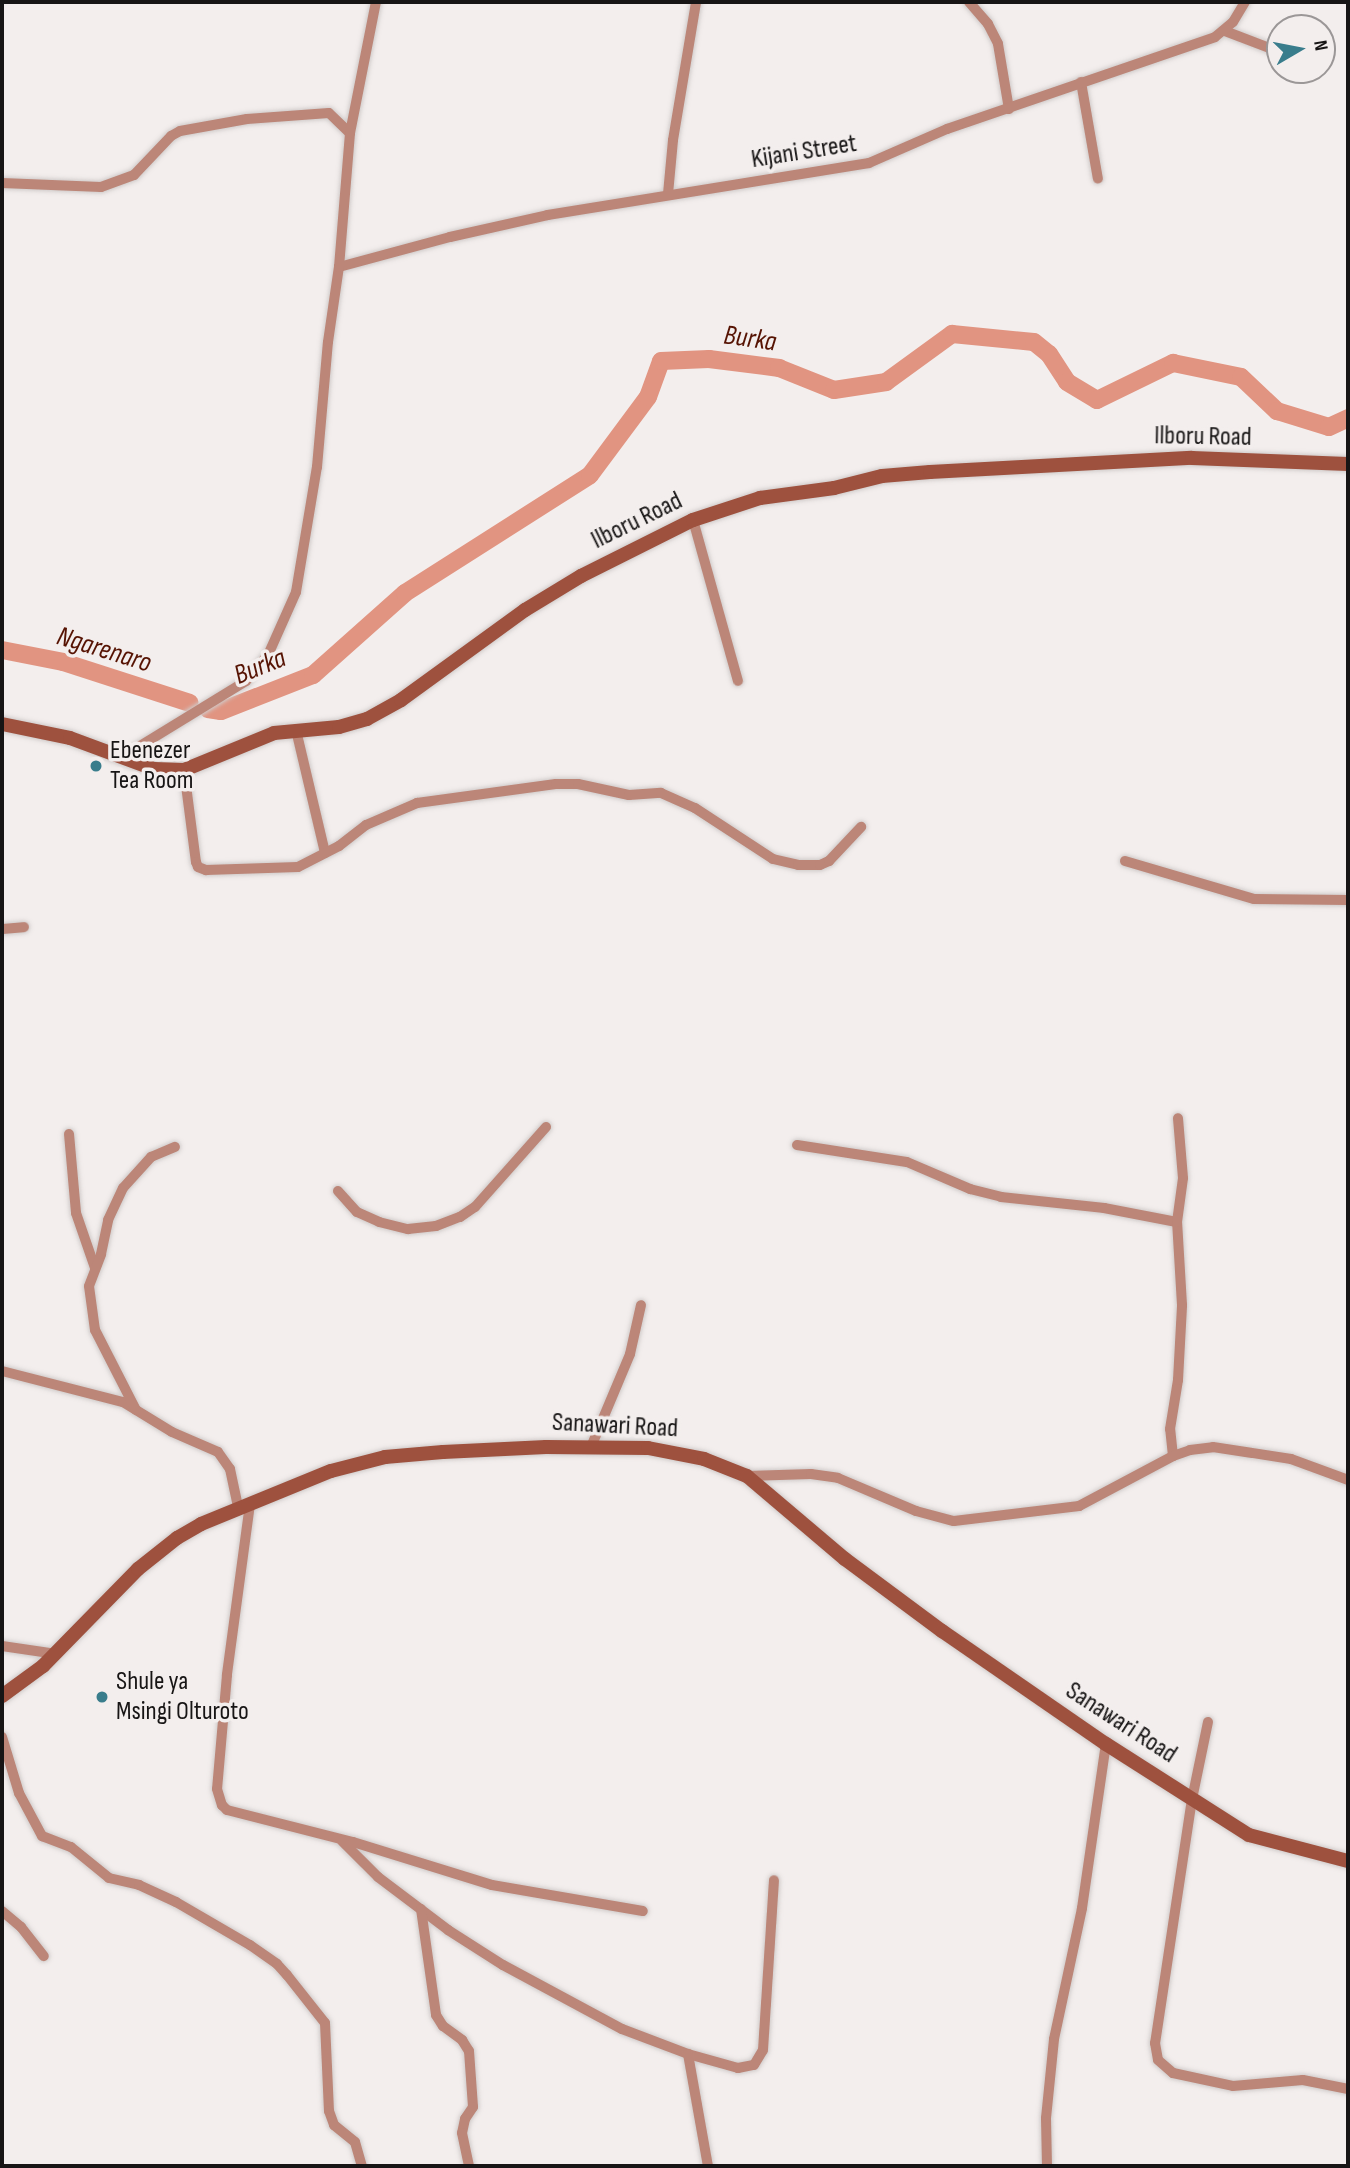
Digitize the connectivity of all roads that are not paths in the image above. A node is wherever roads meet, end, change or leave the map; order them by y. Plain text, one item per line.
1 (376, 2) edge
2 (696, 2) edge
3 (969, 2) edge
4 (1245, 2) edge
5 (1225, 31) junction
6 (1266, 47) edge
7 (1080, 82) junction
8 (1009, 109) junction
9 (349, 133) junction
10 (1098, 179) dead end
11 (2, 183) edge
12 (667, 194) junction
13 (339, 267) junction
14 (1348, 464) edge
15 (693, 520) junction
16 (738, 681) dead end
17 (2, 724) edge
18 (296, 730) junction
19 (122, 757) junction
20 (184, 770) junction
21 (861, 828) dead end
22 (325, 853) junction
23 (1125, 861) dead end
24 (1348, 900) edge
25 (24, 927) dead end
26 (2, 929) edge
27 (1178, 1118) dead end
28 (546, 1127) dead end
29 (69, 1134) dead end
30 (797, 1145) dead end
31 (175, 1147) dead end
32 (338, 1191) dead end
33 (1177, 1222) junction
34 (95, 1268) junction
35 (641, 1305) dead end
36 (2, 1371) edge
37 (136, 1410) junction
38 (591, 1447) junction
39 (1172, 1456) junction
40 (747, 1476) junction
41 (1348, 1480) edge
42 (244, 1506) junction
43 (2, 1646) edge
44 (56, 1654) junction
45 (2, 1696) edge
46 (1209, 1721) dead end
47 (2, 1737) edge
48 (1107, 1744) junction
49 (1192, 1799) junction
50 (342, 1841) junction
51 (1348, 1860) edge
52 (774, 1880) dead end
53 (421, 1909) junction
54 (2, 1911) edge
55 (643, 1911) dead end
56 (44, 1956) dead end
57 (688, 2054) junction
58 (1348, 2090) edge
59 (362, 2166) edge
60 (469, 2166) edge
61 (708, 2166) edge
62 (1047, 2166) edge

1 - 9 street
2 - 12 street
3 - 8 street
4 - 5 street
5 - 6 street
5 - 7 street, Kijani Street
7 - 8 street, Kijani Street
7 - 10 street
8 - 12 street, Kijani Street
9 - 11 street
9 - 13 street
12 - 13 street, Kijani Street
13 - 19 street
14 - 15 street, Ilboru Road
15 - 16 street
15 - 18 street, Ilboru Road
17 - 19 street, Ilboru Road
18 - 20 street, Ilboru Road
18 - 22 street
19 - 20 street, Ilboru Road
20 - 22 street
21 - 22 street
23 - 24 street
25 - 26 street
27 - 33 street
28 - 32 street
29 - 34 street
30 - 33 street
31 - 34 street
33 - 39 street
34 - 37 street
35 - 38 street
36 - 37 street
37 - 42 street
38 - 40 street, Sanawari Road
38 - 42 street, Sanawari Road
39 - 40 street
39 - 41 street
40 - 48 street, Sanawari Road
42 - 44 street, Sanawari Road
42 - 50 street
43 - 44 street
44 - 45 street, Sanawari Road
46 - 49 street
47 - 59 street
48 - 49 street, Sanawari Road
48 - 62 street
49 - 51 street, Sanawari Road
49 - 58 street
50 - 53 street
50 - 55 street
52 - 57 street
53 - 57 street
53 - 60 street
54 - 56 street
57 - 61 street

